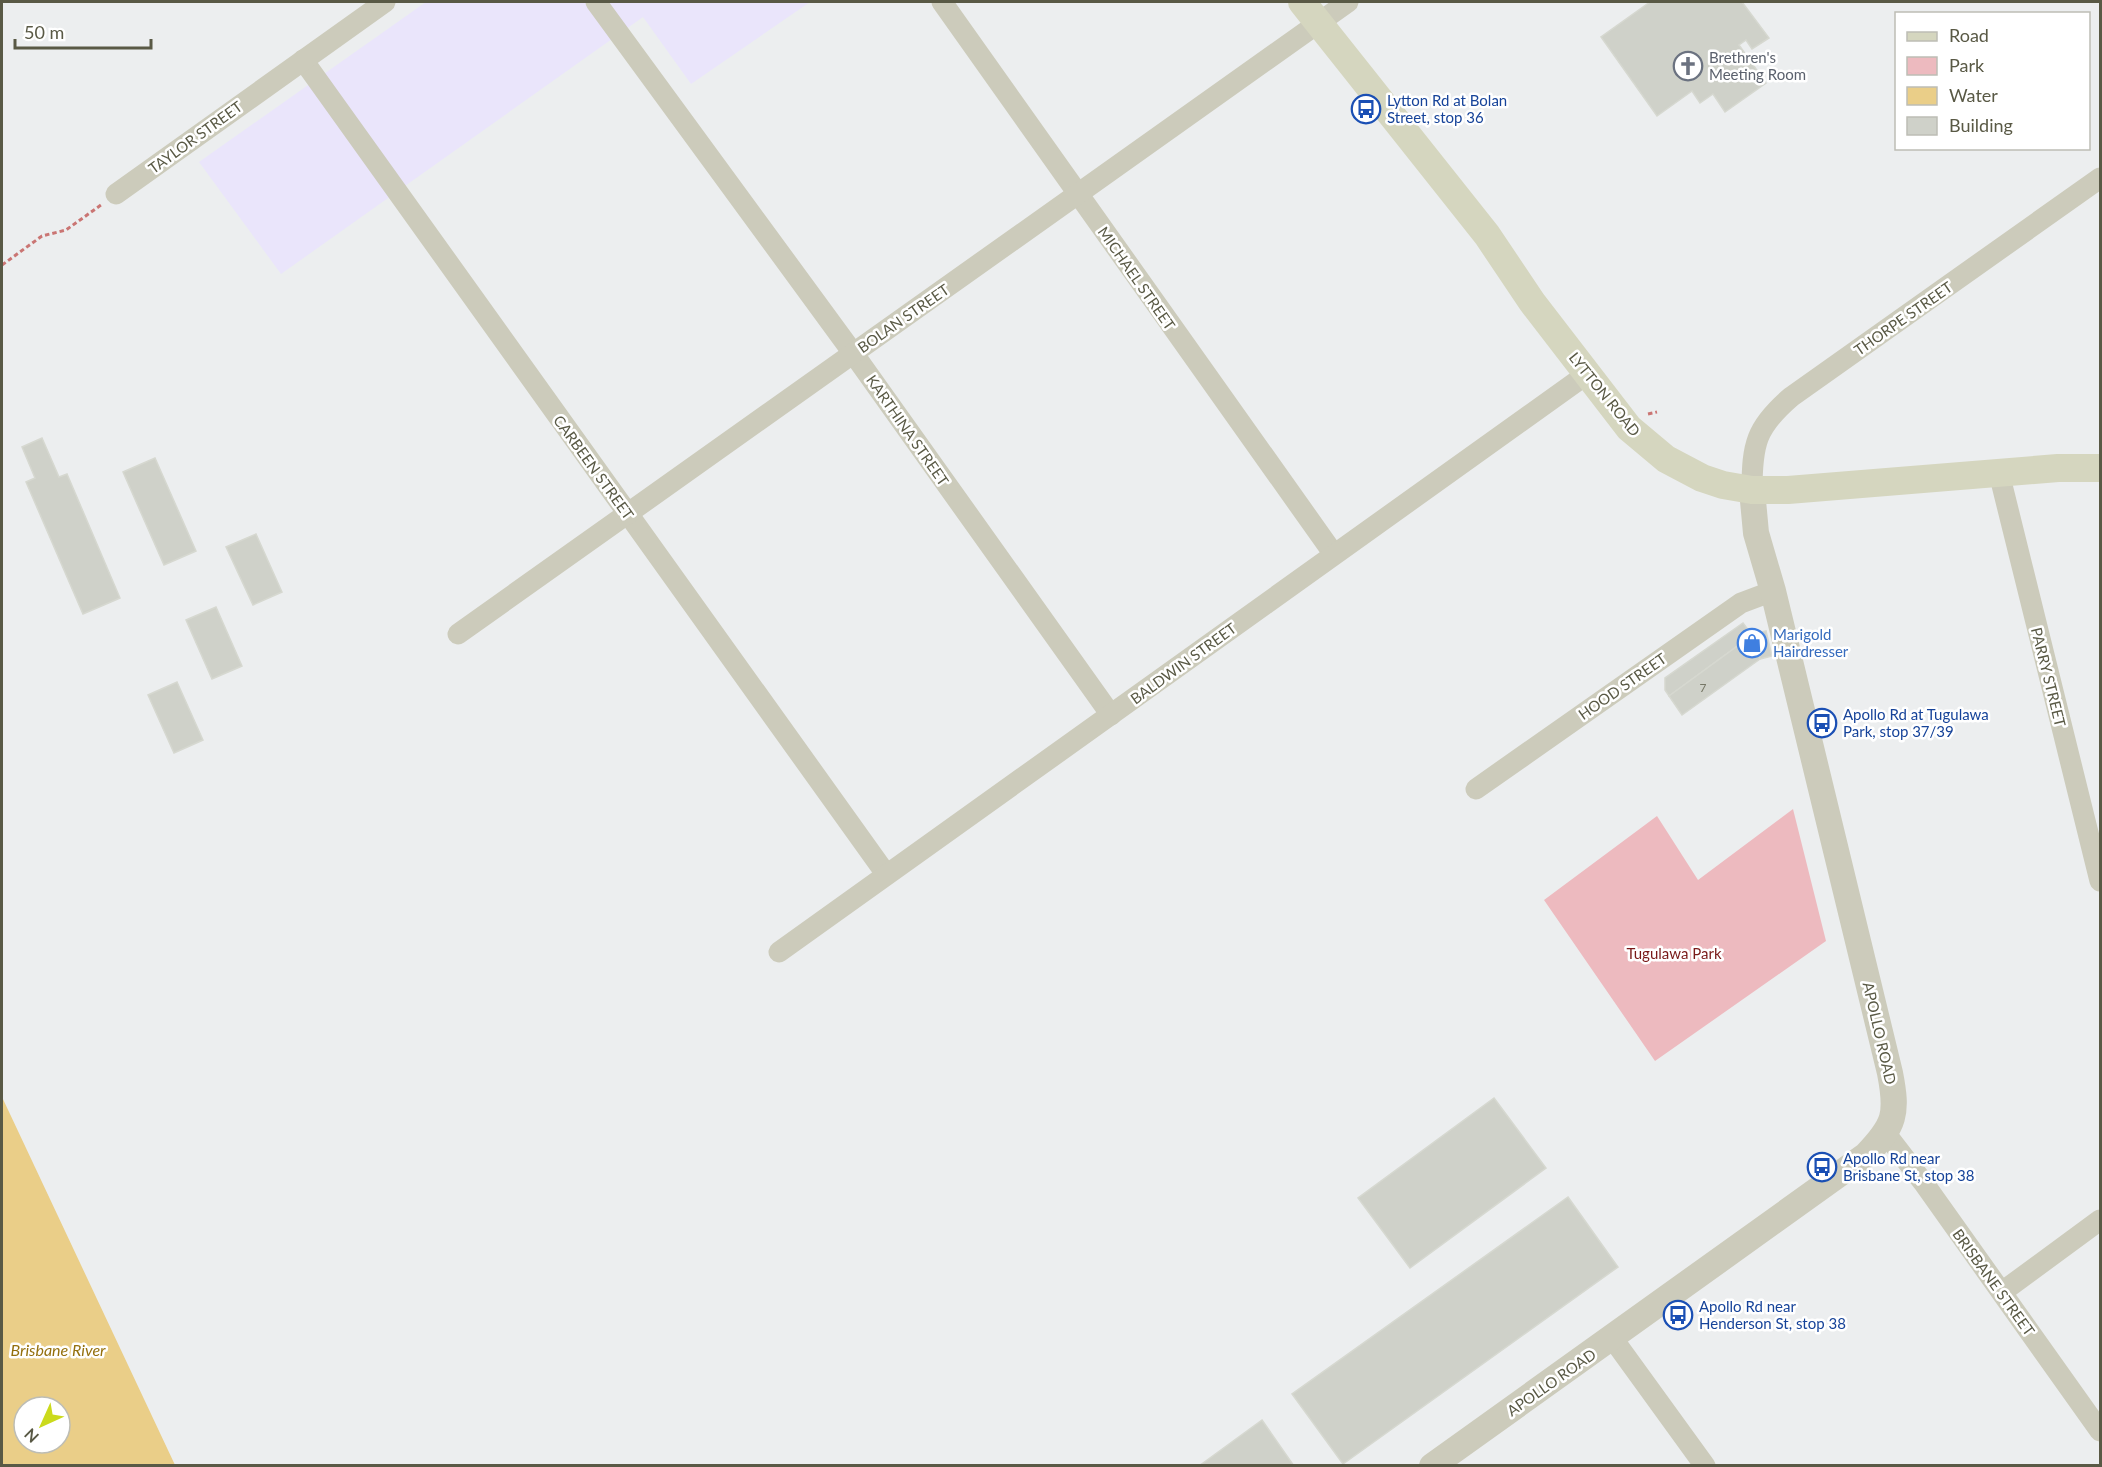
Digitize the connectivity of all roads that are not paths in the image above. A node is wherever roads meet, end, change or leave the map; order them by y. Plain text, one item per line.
1 (385, 2) edge
2 (596, 2) edge
3 (942, 2) edge
4 (1348, 2) edge
5 (1310, 12) edge
6 (303, 60) junction
7 (2100, 178) edge
8 (116, 194) road end
9 (1078, 195) junction
10 (853, 353) junction
11 (1587, 374) junction
12 (2100, 468) edge
13 (1999, 473) junction
14 (1752, 490) junction
15 (627, 514) junction
16 (1333, 553) junction
17 (1773, 591) junction
18 (458, 634) dead end
19 (1111, 715) junction
20 (1476, 789) dead end
21 (886, 874) junction
22 (2100, 881) edge
23 (779, 952) dead end
24 (1886, 1134) junction
25 (2100, 1220) edge
26 (2002, 1292) junction
27 (1613, 1338) junction
28 (2100, 1431) edge
29 (1432, 1466) edge
30 (1705, 1466) edge

1 - 6 street, TAYLOR STREET
2 - 10 street, KARTHINA STREET
3 - 9 street, MICHAEL STREET
4 - 5 street, BOLAN STREET
5 - 9 street, BOLAN STREET
5 - 11 main road, LYTTON ROAD
6 - 8 street, TAYLOR STREET
6 - 15 street, CARBEEN STREET
7 - 14 street, THORPE STREET
9 - 10 street, BOLAN STREET
9 - 16 street, MICHAEL STREET
10 - 15 street, BOLAN STREET
10 - 19 street, KARTHINA STREET
11 - 14 main road, LYTTON ROAD
11 - 16 street, BALDWIN STREET
12 - 13 main road, LYTTON ROAD
13 - 14 main road, LYTTON ROAD
13 - 22 street, PARRY STREET
14 - 17 street, APOLLO ROAD
15 - 18 street, BOLAN STREET
15 - 21 street, CARBEEN STREET
16 - 19 street, BALDWIN STREET
17 - 20 street, HOOD STREET
17 - 24 street, APOLLO ROAD
19 - 21 street, BALDWIN STREET
21 - 23 street, BALDWIN STREET
24 - 26 street, BRISBANE STREET
24 - 27 street, APOLLO ROAD
25 - 26 street
26 - 28 street, BRISBANE STREET
27 - 29 street, APOLLO ROAD
27 - 30 street

